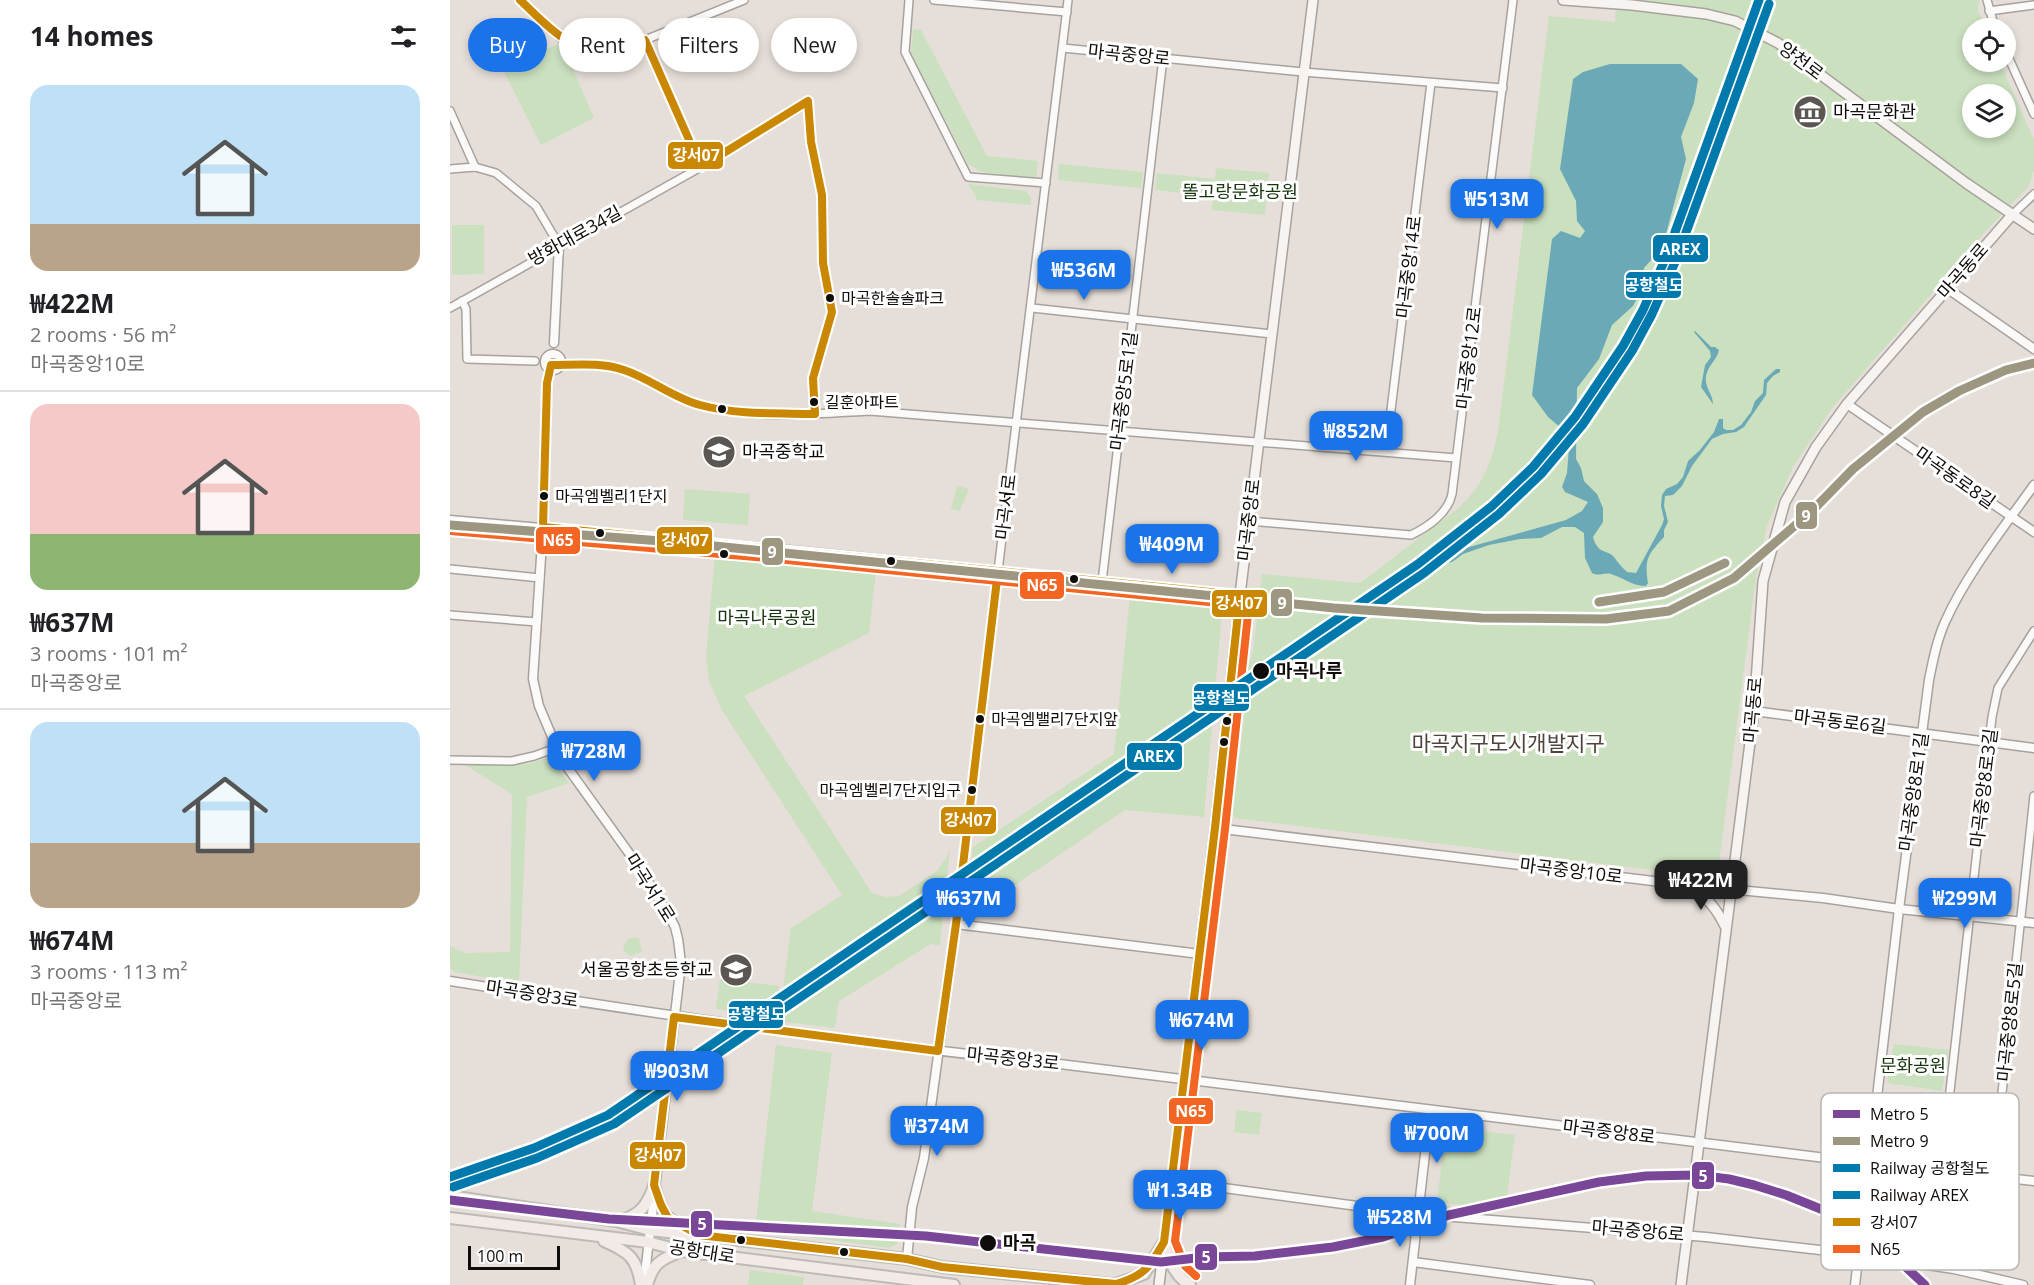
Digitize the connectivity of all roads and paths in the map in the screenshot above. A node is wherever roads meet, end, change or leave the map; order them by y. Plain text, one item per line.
1 (520, 0) edge
2 (744, 0) edge
3 (909, 0) edge
4 (934, 0) edge
5 (1068, 0) edge
6 (1313, 0) edge
7 (1513, 0) edge
8 (1563, 0) edge
9 (1987, 0) edge
10 (2034, 5) edge
11 (1989, 11) junction
12 (1067, 12) junction
13 (1991, 18) edge
14 (1063, 48) junction
15 (1163, 58) junction
16 (1303, 72) junction
17 (2015, 72) edge
18 (1431, 83) junction
19 (1503, 88) junction
20 (450, 111) edge
21 (2034, 114) edge
22 (701, 166) dead end
23 (475, 167) junction
24 (450, 170) edge
25 (1046, 183) junction
26 (2033, 196) edge
27 (2012, 215) junction
28 (2034, 229) edge
29 (559, 245) junction
30 (1948, 289) junction
31 (462, 301) junction
32 (450, 308) edge
33 (1032, 308) junction
34 (1133, 318) junction
35 (1272, 334) junction
36 (554, 343) dead end
37 (2034, 349) edge
38 (543, 363) junction
39 (1847, 404) junction
40 (1017, 421) junction
41 (1119, 431) junction
42 (1259, 443) junction
43 (1386, 451) junction
44 (1456, 458) junction
45 (2034, 485) edge
46 (2011, 516) junction
47 (450, 520) edge
48 (1249, 521) junction
49 (543, 527) junction
50 (2034, 532) edge
51 (450, 569) edge
52 (998, 571) junction
53 (540, 578) junction
54 (1102, 582) junction
55 (1240, 595) junction
56 (450, 615) edge
57 (537, 622) junction
58 (2034, 631) edge
59 (1754, 711) junction
60 (1922, 733) junction
61 (1989, 742) junction
62 (556, 748) junction
63 (2034, 748) edge
64 (450, 760) edge
65 (2034, 796) edge
66 (1215, 828) junction
67 (1686, 885) junction
68 (1731, 889) junction
69 (1899, 909) junction
70 (1969, 916) junction
71 (2020, 921) junction
72 (2034, 923) edge
73 (956, 924) junction
74 (1725, 927) junction
75 (1200, 954) junction
76 (450, 981) edge
77 (674, 1017) junction
78 (938, 1051) junction
79 (1184, 1080) junction
80 (1878, 1093) edge
81 (1950, 1093) edge
82 (2002, 1093) edge
83 (1430, 1110) junction
84 (1700, 1143) junction
85 (1821, 1157) edge
86 (2019, 1179) edge
87 (1172, 1180) junction
88 (2034, 1181) edge
89 (654, 1185) junction
90 (450, 1196) edge
91 (1417, 1214) junction
92 (450, 1218) edge
93 (616, 1221) junction
94 (650, 1230) junction
95 (699, 1235) junction
96 (1687, 1235) junction
97 (593, 1236) junction
98 (648, 1242) junction
99 (1164, 1242) junction
100 (1821, 1250) edge
101 (682, 1251) junction
102 (908, 1259) junction
103 (1413, 1262) junction
104 (1858, 1270) edge
105 (1958, 1270) edge
106 (909, 1282) edge
107 (644, 1285) edge
108 (954, 1285) edge
109 (1118, 1285) edge
110 (1159, 1285) edge
111 (1190, 1285) edge
112 (1410, 1285) edge
113 (1590, 1285) edge
114 (1681, 1285) edge
115 (1855, 1285) edge
116 (2023, 1285) edge

1 - 2 street
3 - 25 street
4 - 12 street
5 - 12 street, 마곡서로
6 - 16 main road, 마곡중앙로
7 - 19 street, 마곡중앙12로
8 - 27 main road, 양천로
9 - 11 street
10 - 11 street
11 - 13 street
12 - 14 street, 마곡서로
14 - 15 street, 마곡중앙로
14 - 25 street, 마곡서로
15 - 16 street, 마곡중앙로
15 - 34 street, 마곡중앙5로1길
16 - 18 street
16 - 35 main road, 마곡중앙로
17 - 21 street
18 - 19 street
18 - 43 street, 마곡중앙14로
19 - 44 street, 마곡중앙12로
20 - 23 street
22 - 29 street, 방화대로34길
23 - 24 street
23 - 29 street
25 - 33 street, 마곡서로
26 - 27 street
27 - 28 main road, 양천로
27 - 30 main road, 마곡동로
29 - 31 street, 방화대로34길
29 - 36 street
30 - 37 street
30 - 39 main road, 마곡동로
31 - 32 street, 방화대로34길
31 - 38 street
33 - 34 street
33 - 40 street, 마곡서로
34 - 35 street
34 - 41 street, 마곡중앙5로1길
35 - 42 main road, 마곡중앙로
38 - 40 street
38 - 49 street, 마곡서1로
39 - 46 street, 마곡동로8길
39 - 59 main road, 마곡동로
40 - 41 street
40 - 52 street, 마곡서로
41 - 42 street
41 - 54 street, 마곡중앙5로1길
42 - 43 street
42 - 48 main road, 마곡중앙로
43 - 44 street
44 - 48 street, 마곡중앙12로
45 - 46 street, 마곡중앙8로1길
46 - 50 street, 마곡동로8길
46 - 60 street, 마곡중앙8로1길
47 - 49 street
48 - 55 main road, 마곡중앙로
49 - 52 street
49 - 53 street, 마곡서1로
51 - 53 street
52 - 54 street
52 - 73 street, 마곡서로
53 - 57 street, 마곡서1로
54 - 55 street
55 - 66 main road, 마곡중앙로
56 - 57 street
57 - 62 street, 마곡서1로
58 - 61 street, 마곡중앙8로3길
59 - 60 street, 마곡동로6길
59 - 68 main road, 마곡동로
60 - 61 street, 마곡동로6길
60 - 69 street, 마곡중앙8로1길
61 - 63 street, 마곡동로6길
61 - 70 street, 마곡중앙8로3길
62 - 64 street
62 - 77 street, 마곡서1로
65 - 71 street, 마곡중앙8로5길
66 - 67 street, 마곡중앙10로
66 - 75 main road, 마곡중앙로
67 - 68 street, 마곡중앙10로
67 - 74 main road
68 - 69 street, 마곡중앙10로
68 - 74 main road, 마곡동로
69 - 70 street, 마곡중앙10로
69 - 80 street, 마곡중앙8로1길
70 - 71 street, 마곡중앙10로
70 - 81 street, 마곡중앙8로3길
71 - 72 street, 마곡중앙10로
71 - 82 street, 마곡중앙8로5길
73 - 75 street
73 - 78 street, 마곡서로
74 - 84 main road, 마곡동로
75 - 79 main road, 마곡중앙로
76 - 77 street, 마곡중앙3로
77 - 78 street, 마곡중앙3로
77 - 89 street, 마곡서1로
78 - 79 street, 마곡중앙3로
78 - 102 street, 마곡서로
79 - 83 street, 마곡중앙8로
79 - 87 main road, 마곡중앙로
83 - 84 street, 마곡중앙8로
83 - 91 street
84 - 85 street, 마곡중앙8로
84 - 96 main road, 마곡동로
86 - 88 street, 마곡중앙8로
87 - 91 street, 마곡중앙6로
87 - 99 main road, 마곡중앙로
89 - 93 main road
89 - 94 street, 마곡서1로
89 - 95 main road
90 - 93 main road, 공항대로
91 - 96 street, 마곡중앙6로
91 - 103 street
92 - 97 main road, 공항대로
93 - 94 main road, 공항대로
94 - 95 main road, 공항대로
94 - 98 street, 마곡서1로
95 - 102 main road, 공항대로
96 - 100 street, 마곡중앙6로
96 - 114 main road, 마곡동로
97 - 98 main road, 공항대로
97 - 107 main road
98 - 101 main road, 공항대로
98 - 107 street, 마곡서1로
99 - 109 main road
99 - 110 main road, 마곡중앙로
99 - 111 main road
101 - 106 main road, 공항대로
101 - 107 main road
102 - 109 main road, 공항대로
103 - 112 street
103 - 113 street
104 - 115 street
105 - 116 street, 마곡중앙6로
106 - 108 main road, 공항대로

